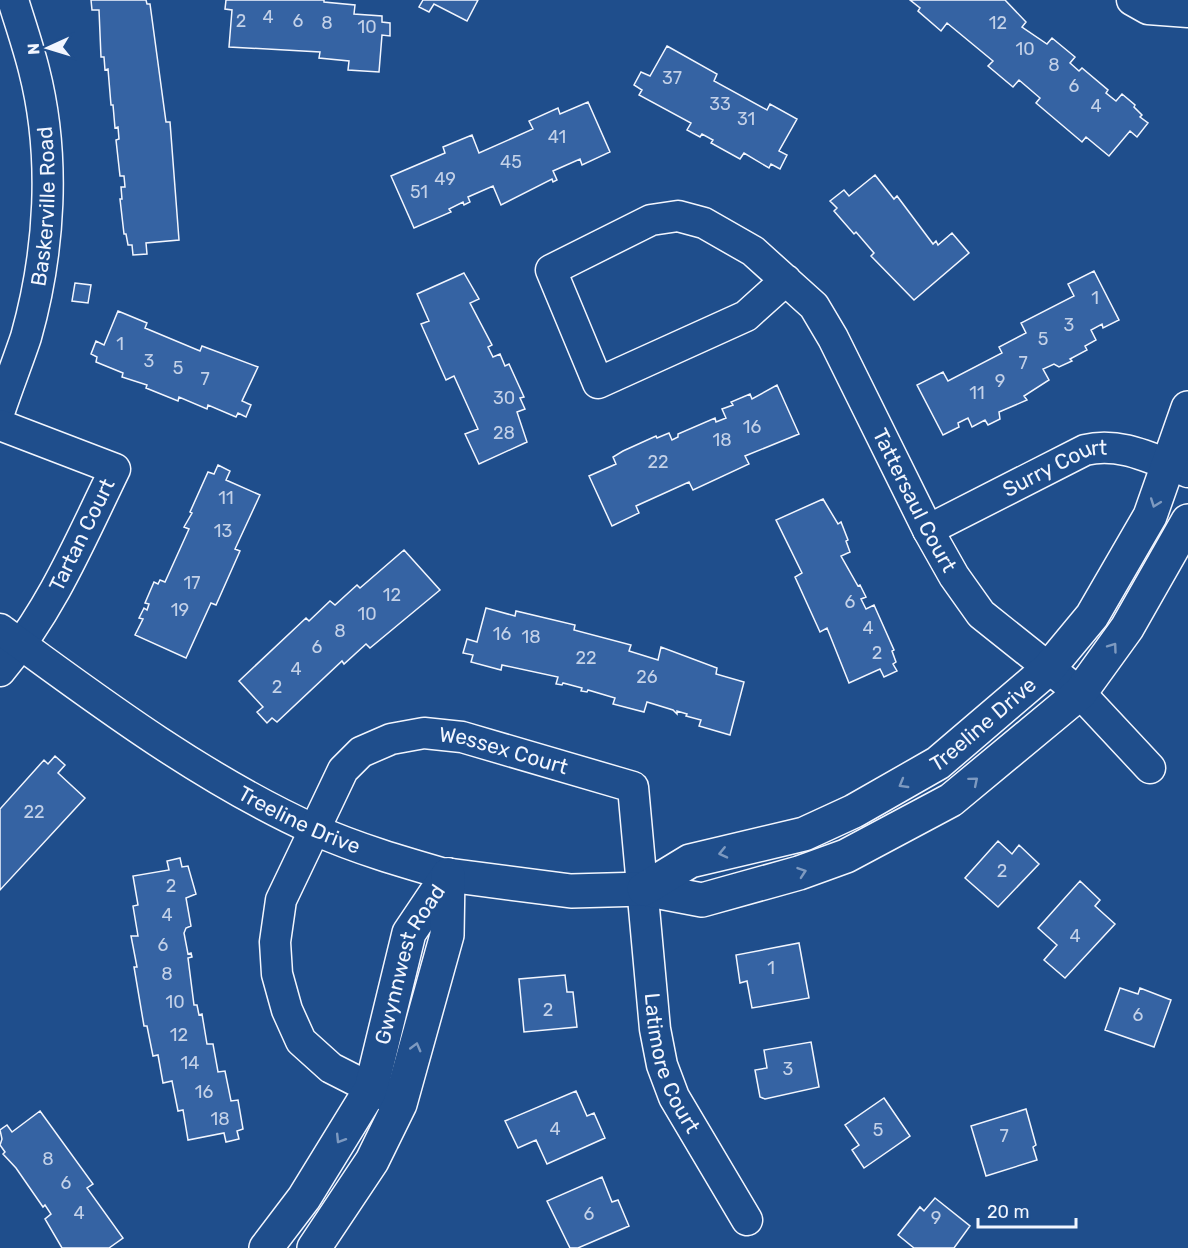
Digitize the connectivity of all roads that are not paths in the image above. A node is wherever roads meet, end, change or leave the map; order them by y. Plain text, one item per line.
1 (13, 0) edge
2 (1132, 0) edge
3 (1188, 12) edge
4 (786, 280) junction
5 (1188, 408) edge
6 (0, 410) edge
7 (0, 424) edge
8 (1178, 469) edge
9 (1188, 521) edge
10 (928, 530) junction
11 (11, 637) edge
12 (1048, 669) junction
13 (0, 671) edge
14 (1080, 693) junction
15 (1150, 768) dead end
16 (314, 829) junction
17 (448, 875) junction
18 (644, 889) junction
19 (371, 1089) junction
20 (400, 1104) junction
21 (747, 1220) dead end
22 (266, 1248) edge
23 (314, 1248) edge

1 - 6 street, Baskerville Road
2 - 3 street
4 - 4 street, Tattersaul Court
4 - 10 street, Tattersaul Court
5 - 8 street, Treeline Drive
7 - 11 street, Tartan Court
8 - 10 street, Surry Court
8 -> 12 street, Treeline Drive
14 -> 9 street, Treeline Drive
10 - 12 street, Tattersaul Court
11 - 13 street
11 - 16 street, Treeline Drive
12 - 14 street, Tattersaul Court
12 -> 18 street, Treeline Drive
14 - 15 street, Tattersaul Court
18 -> 14 street, Treeline Drive
16 - 17 street, Treeline Drive
16 - 18 street, Wessex Court
16 - 19 street
17 - 18 street, Treeline Drive
17 - 19 street, Gwynnwest Road
20 -> 17 street, Gwynnwest Road
18 - 21 street, Latimore Court
19 - 20 street
19 -> 22 street, Gwynnwest Road
20 - 23 street, Gwynnwest Road

